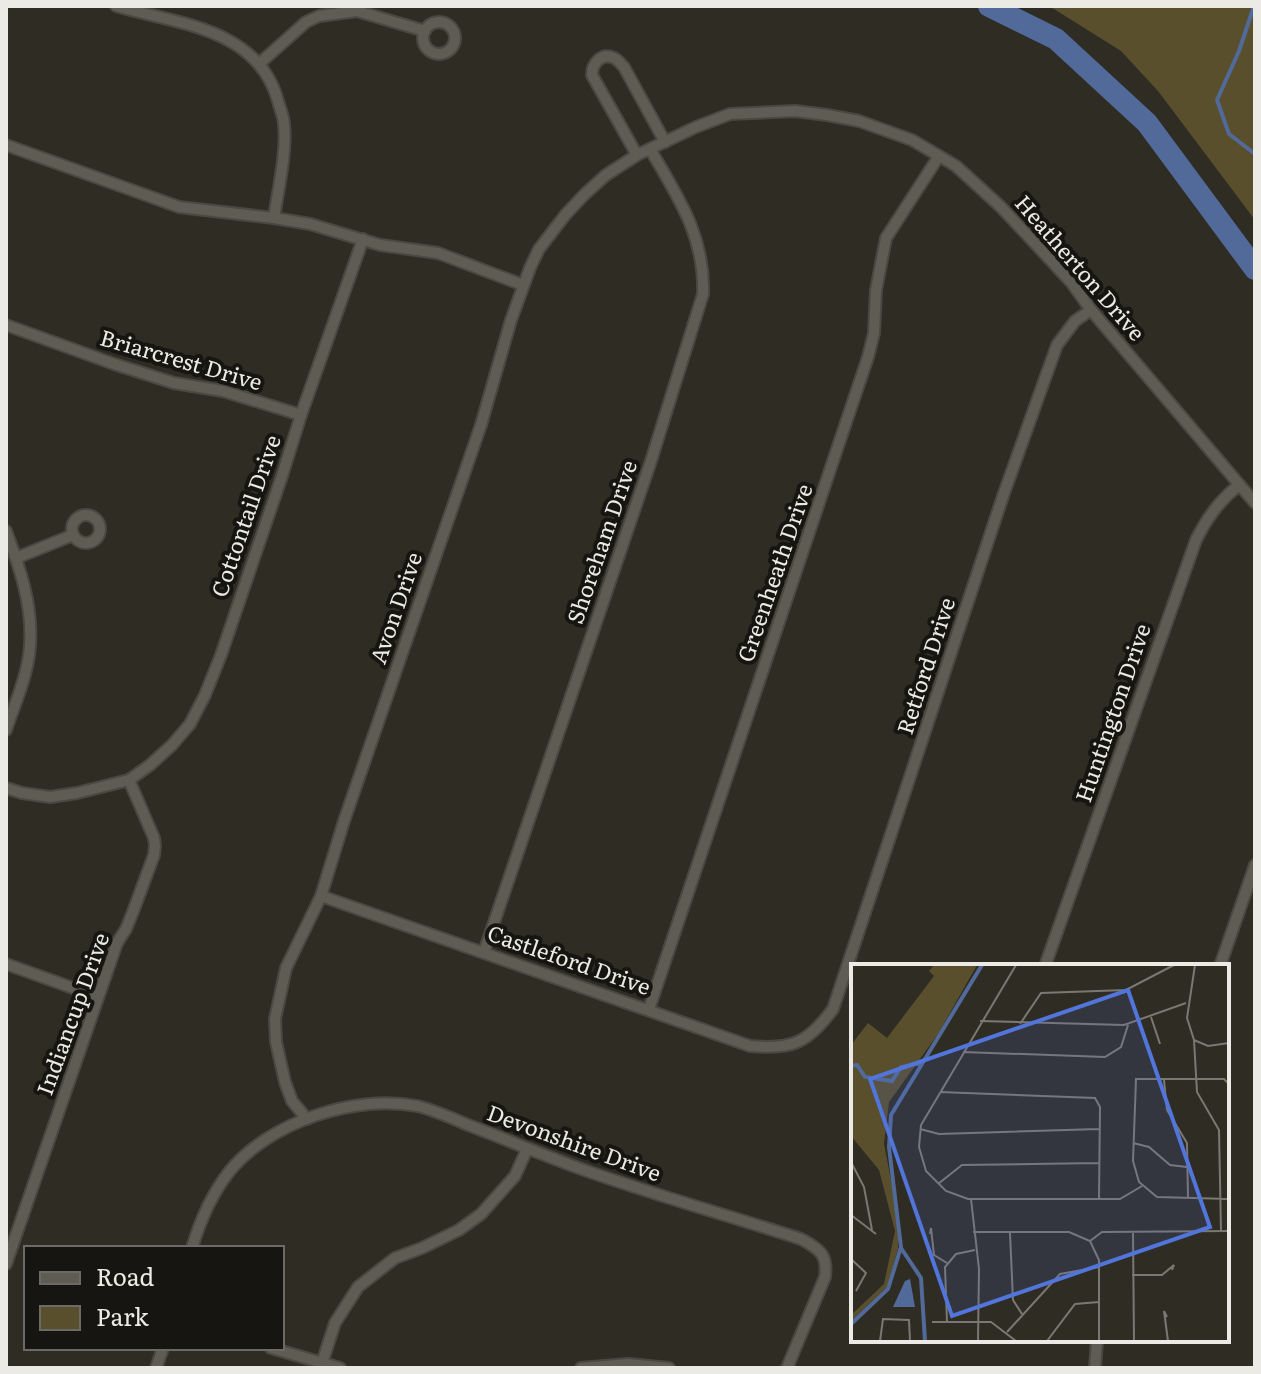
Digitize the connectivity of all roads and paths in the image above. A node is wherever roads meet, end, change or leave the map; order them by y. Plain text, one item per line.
1 (116, 6) edge
2 (425, 31) dead end
3 (260, 63) junction
4 (665, 142) junction
5 (6, 145) edge
6 (650, 149) junction
7 (637, 155) junction
8 (939, 156) junction
9 (274, 218) junction
10 (363, 239) junction
11 (523, 285) junction
12 (1091, 310) junction
13 (6, 325) edge
14 (301, 415) junction
15 (1239, 485) junction
16 (1255, 503) edge
17 (6, 531) edge
18 (73, 535) dead end
19 (16, 558) junction
20 (6, 730) edge
21 (129, 780) junction
22 (6, 788) edge
23 (1255, 865) edge
24 (321, 896) junction
25 (484, 952) junction
26 (6, 964) edge
27 (1046, 964) edge
28 (1221, 964) edge
29 (98, 997) junction
30 (649, 1009) junction
31 (804, 1039) joint
32 (307, 1119) junction
33 (527, 1149) junction
34 (193, 1246) edge
35 (6, 1264) edge
36 (1097, 1342) edge
37 (278, 1350) edge
38 (322, 1363) junction
39 (340, 1368) edge
40 (581, 1368) edge
41 (669, 1368) edge
42 (787, 1368) edge
43 (1095, 1368) edge

1 - 3 street
2 - 3 street
3 - 9 street
4 - 6 street, Heatherton Drive
4 - 7 street
4 - 8 street, Heatherton Drive
5 - 9 street
6 - 7 street, Avon Drive
6 - 25 street, Shoreham Drive
7 - 11 street, Avon Drive
8 - 12 street, Heatherton Drive
8 - 30 street, Greenheath Drive
9 - 10 street
10 - 11 street
10 - 14 street, Cottontail Drive
11 - 24 street, Avon Drive
12 - 15 street, Heatherton Drive
12 - 31 street, Retford Drive
13 - 14 street, Briarcrest Drive
14 - 21 street, Cottontail Drive
15 - 16 street, Heatherton Drive
15 - 27 street, Huntington Drive
17 - 19 street
18 - 19 street
19 - 20 street
21 - 22 street
21 - 29 street, Indiancup Drive
23 - 28 street
24 - 25 street, Castleford Drive
24 - 32 street, Avon Drive
25 - 30 street, Castleford Drive
26 - 29 street
29 - 35 street, Indiancup Drive
30 - 31 street, Castleford Drive
32 - 33 street, Devonshire Drive
32 - 34 street, Devonshire Drive
33 - 38 street
33 - 42 street, Devonshire Drive
36 - 43 street
37 - 38 street
38 - 39 street
40 - 41 street

